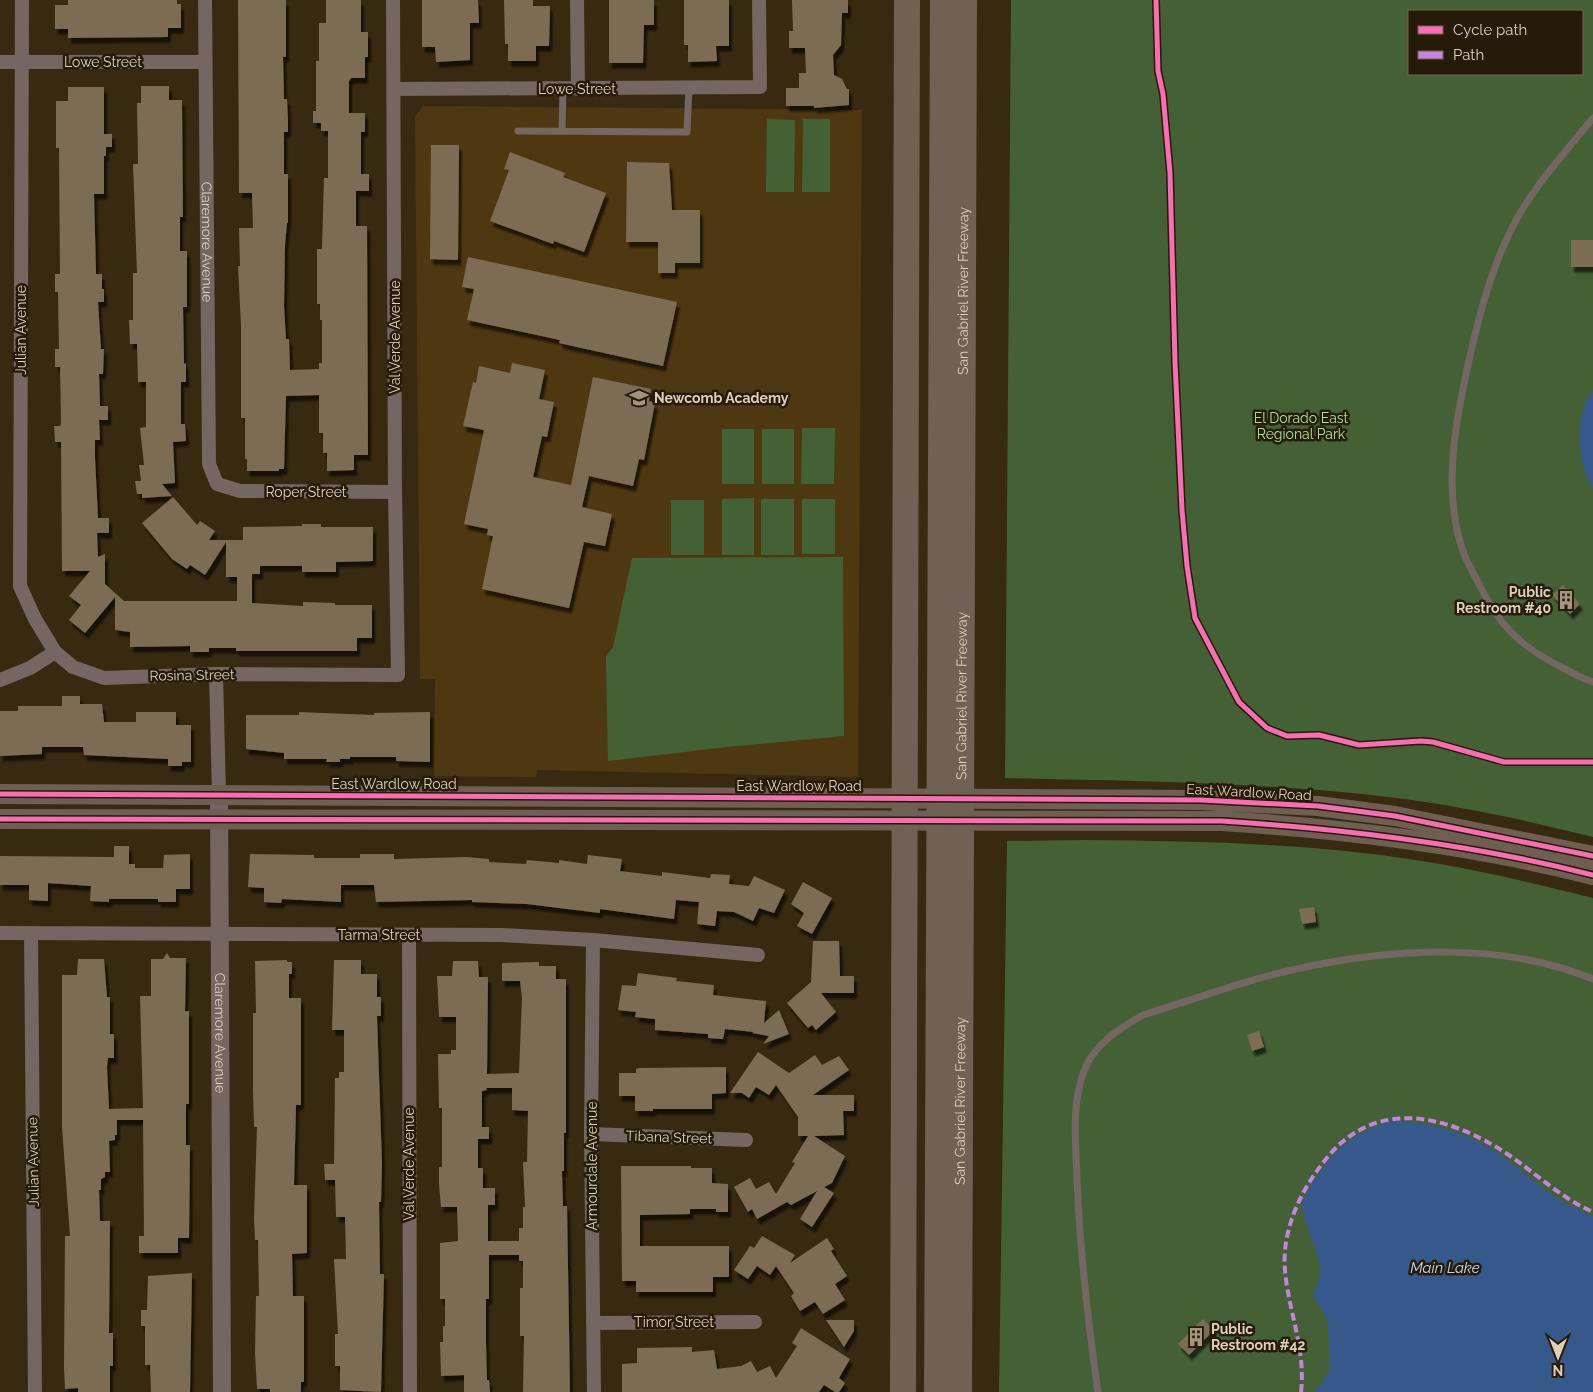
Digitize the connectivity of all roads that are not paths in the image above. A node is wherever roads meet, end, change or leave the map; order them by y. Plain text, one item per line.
1 (22, 0) edge
2 (205, 0) edge
3 (393, 0) edge
4 (577, 0) edge
5 (759, 0) edge
6 (908, 0) edge
7 (928, 0) edge
8 (943, 0) edge
9 (964, 0) edge
10 (907, 56) junction
11 (22, 61) junction
12 (0, 62) edge
13 (205, 62) junction
14 (689, 88) junction
15 (394, 89) junction
16 (563, 89) junction
17 (578, 89) junction
18 (1593, 118) edge
19 (518, 131) dead end
20 (562, 131) junction
21 (217, 484) joint
22 (395, 492) junction
23 (55, 652) junction
24 (216, 674) junction
25 (398, 675) joint
26 (0, 680) edge
27 (1593, 682) edge
28 (0, 794) edge
29 (218, 794) junction
30 (0, 819) edge
31 (218, 819) junction
32 (1593, 856) edge
33 (1593, 875) edge
34 (0, 933) edge
35 (31, 933) junction
36 (218, 935) junction
37 (409, 935) junction
38 (593, 940) junction
39 (758, 955) dead end
40 (1593, 980) edge
41 (591, 1134) junction
42 (746, 1140) dead end
43 (755, 1322) dead end
44 (593, 1323) junction
45 (35, 1392) edge
46 (222, 1392) edge
47 (410, 1392) edge
48 (594, 1392) edge
49 (904, 1392) edge
50 (937, 1392) edge
51 (959, 1392) edge
52 (1098, 1392) edge

1 - 11 street, Julian Avenue
2 - 13 street, Claremore Avenue
3 - 15 street, Val Verde Avenue
4 - 17 street
5 - 14 street, Lowe Street
6 - 10 highway
7 - 10 highway
8 - 50 highway
9 - 51 highway, San Gabriel River Freeway
10 - 49 highway
11 - 12 street, Lowe Street
11 - 13 street, Lowe Street
11 - 23 street, Julian Avenue
13 - 21 street, Claremore Avenue
14 - 17 street, Lowe Street
14 - 20 lane
15 - 16 street, Lowe Street
15 - 22 street, Val Verde Avenue
16 - 17 street, Lowe Street
16 - 20 lane
18 - 27 lane
19 - 20 lane
21 - 22 street, Roper Street
22 - 25 street, Val Verde Avenue
23 - 24 street, Rosina Street
23 - 26 street
24 - 25 street, Rosina Street
24 - 29 street, Claremore Avenue
28 - 29 main road, East Wardlow Road
29 - 31 street, Claremore Avenue
29 - 32 main road, East Wardlow Road
30 - 31 main road
31 - 33 main road
31 - 36 street, Claremore Avenue
34 - 35 street, Tarma Street
35 - 36 street, Tarma Street
35 - 45 street, Julian Avenue
36 - 37 street, Tarma Street
36 - 46 street, Claremore Avenue
37 - 38 street, Tarma Street
37 - 47 street, Val Verde Avenue
38 - 39 street, Tarma Street
38 - 41 street, Armourdale Avenue
40 - 52 lane
41 - 42 street, Tibana Street
41 - 44 street, Armourdale Avenue
43 - 44 street, Timor Street
44 - 48 street, Armourdale Avenue

